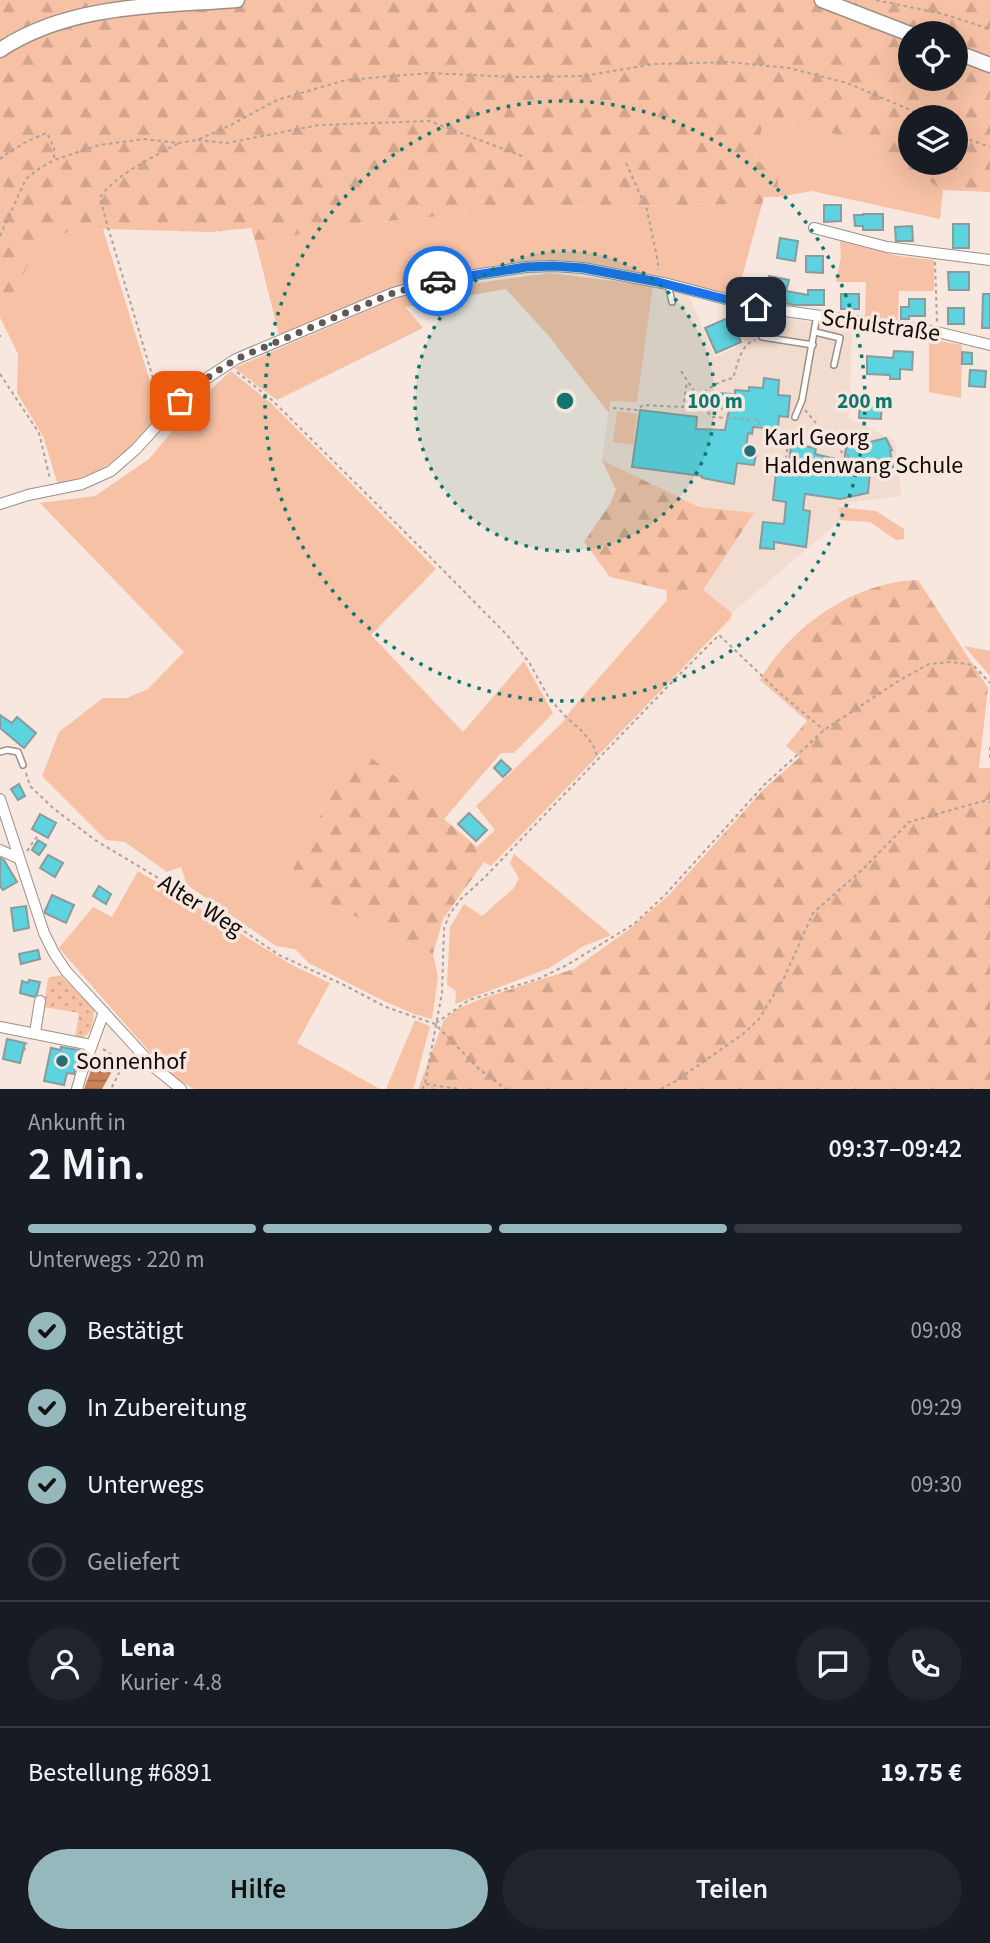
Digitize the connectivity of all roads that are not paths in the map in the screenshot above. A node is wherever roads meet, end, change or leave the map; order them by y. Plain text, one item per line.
1 (237, 0) edge
2 (822, 0) edge
3 (898, 29) edge
4 (0, 50) edge
5 (968, 57) edge
6 (990, 65) edge
7 (814, 228) dead end
8 (990, 260) edge
9 (663, 283) junction
10 (672, 302) dead end
11 (756, 307) junction
12 (817, 316) junction
13 (815, 332) junction
14 (813, 345) junction
15 (990, 345) edge
16 (834, 366) dead end
17 (795, 417) dead end
18 (0, 504) edge
19 (0, 752) edge
20 (23, 765) road end
21 (0, 799) edge
22 (0, 850) edge
23 (18, 858) junction
24 (40, 1001) dead end
25 (104, 1012) junction
26 (0, 1029) edge
27 (35, 1033) junction
28 (94, 1045) junction
29 (77, 1089) edge
30 (181, 1089) edge

1 - 4 street
2 - 3 street
5 - 6 street
7 - 8 street
9 - 10 lane
9 - 11 street, Schulstraße
9 - 18 street, Schulstraße
11 - 12 street, Schulstraße
11 - 14 lane
12 - 13 lane
12 - 15 street, Schulstraße
13 - 14 lane
13 - 16 lane
14 - 17 lane
19 - 20 lane
21 - 23 street
22 - 23 street
23 - 25 street
24 - 27 street
25 - 28 street
25 - 30 street
26 - 27 street
27 - 28 street
28 - 29 street

